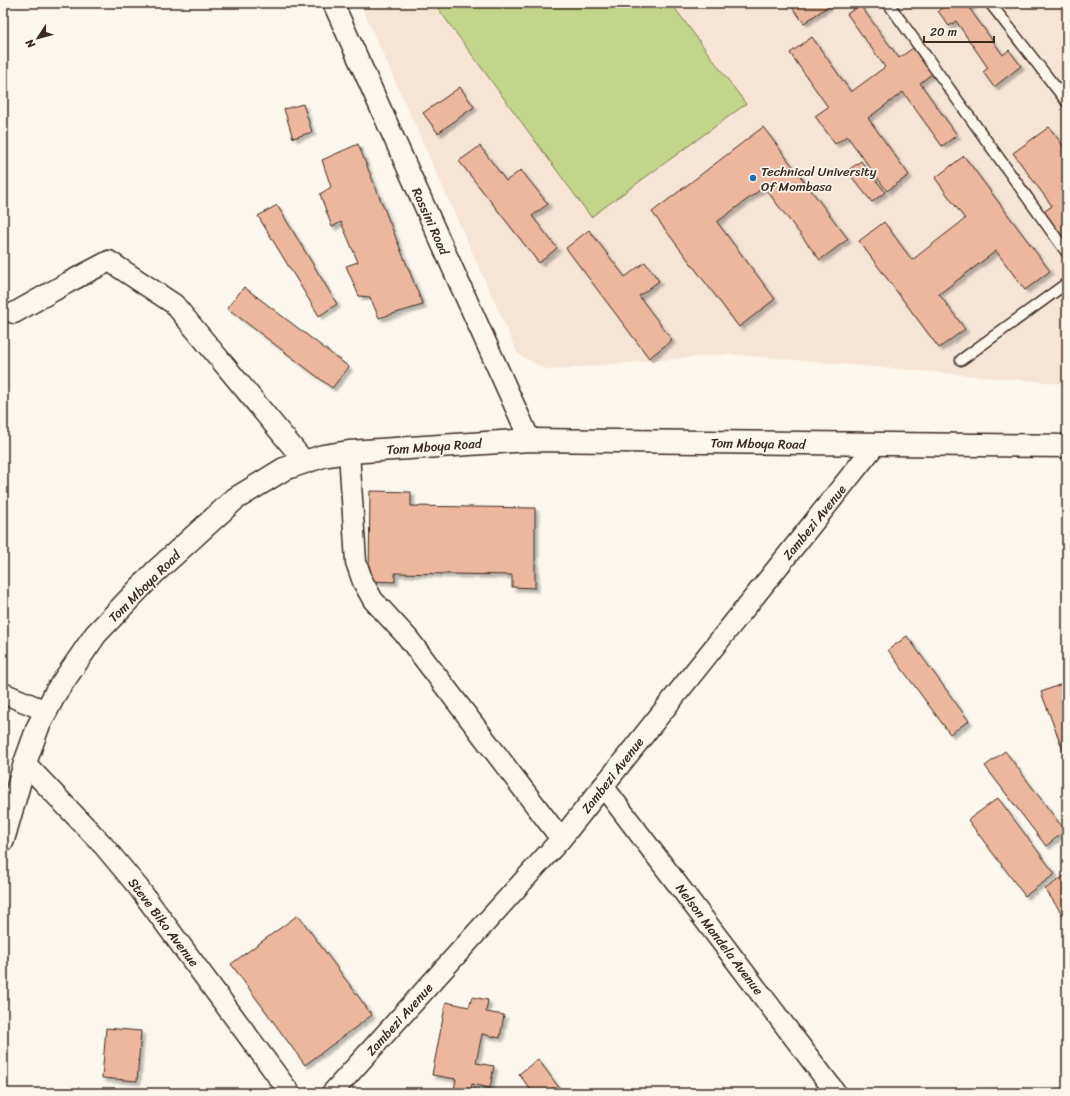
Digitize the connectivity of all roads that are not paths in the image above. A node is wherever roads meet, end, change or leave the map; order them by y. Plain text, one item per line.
1 (333, 3) edge
2 (888, 3) edge
3 (990, 3) edge
4 (1067, 102) edge
5 (1067, 253) edge
6 (1067, 284) edge
7 (14, 313) dead end
8 (961, 360) dead end
9 (530, 440) junction
10 (876, 444) junction
11 (1067, 446) edge
12 (349, 452) junction
13 (305, 462) junction
14 (3, 693) edge
15 (46, 711) junction
16 (25, 763) junction
17 (603, 786) junction
18 (3, 840) edge
19 (561, 840) junction
20 (290, 1093) edge
21 (332, 1093) edge
22 (836, 1093) edge

1 - 9 street, Rassini Road
2 - 5 lane
3 - 4 lane
6 - 8 lane
7 - 13 street
9 - 10 main road, Tom Mboya Road
9 - 12 main road, Tom Mboya Road
10 - 11 main road, Tom Mboya Road
10 - 17 street, Zambezi Avenue
12 - 13 main road, Tom Mboya Road
12 - 19 street
13 - 15 main road, Tom Mboya Road
14 - 15 street
15 - 16 main road, Tom Mboya Road
16 - 18 main road, Tom Mboya Road
16 - 20 street, Steve Biko Avenue
17 - 19 street, Zambezi Avenue
17 - 22 street, Nelson Mandela Avenue
19 - 21 street, Zambezi Avenue

